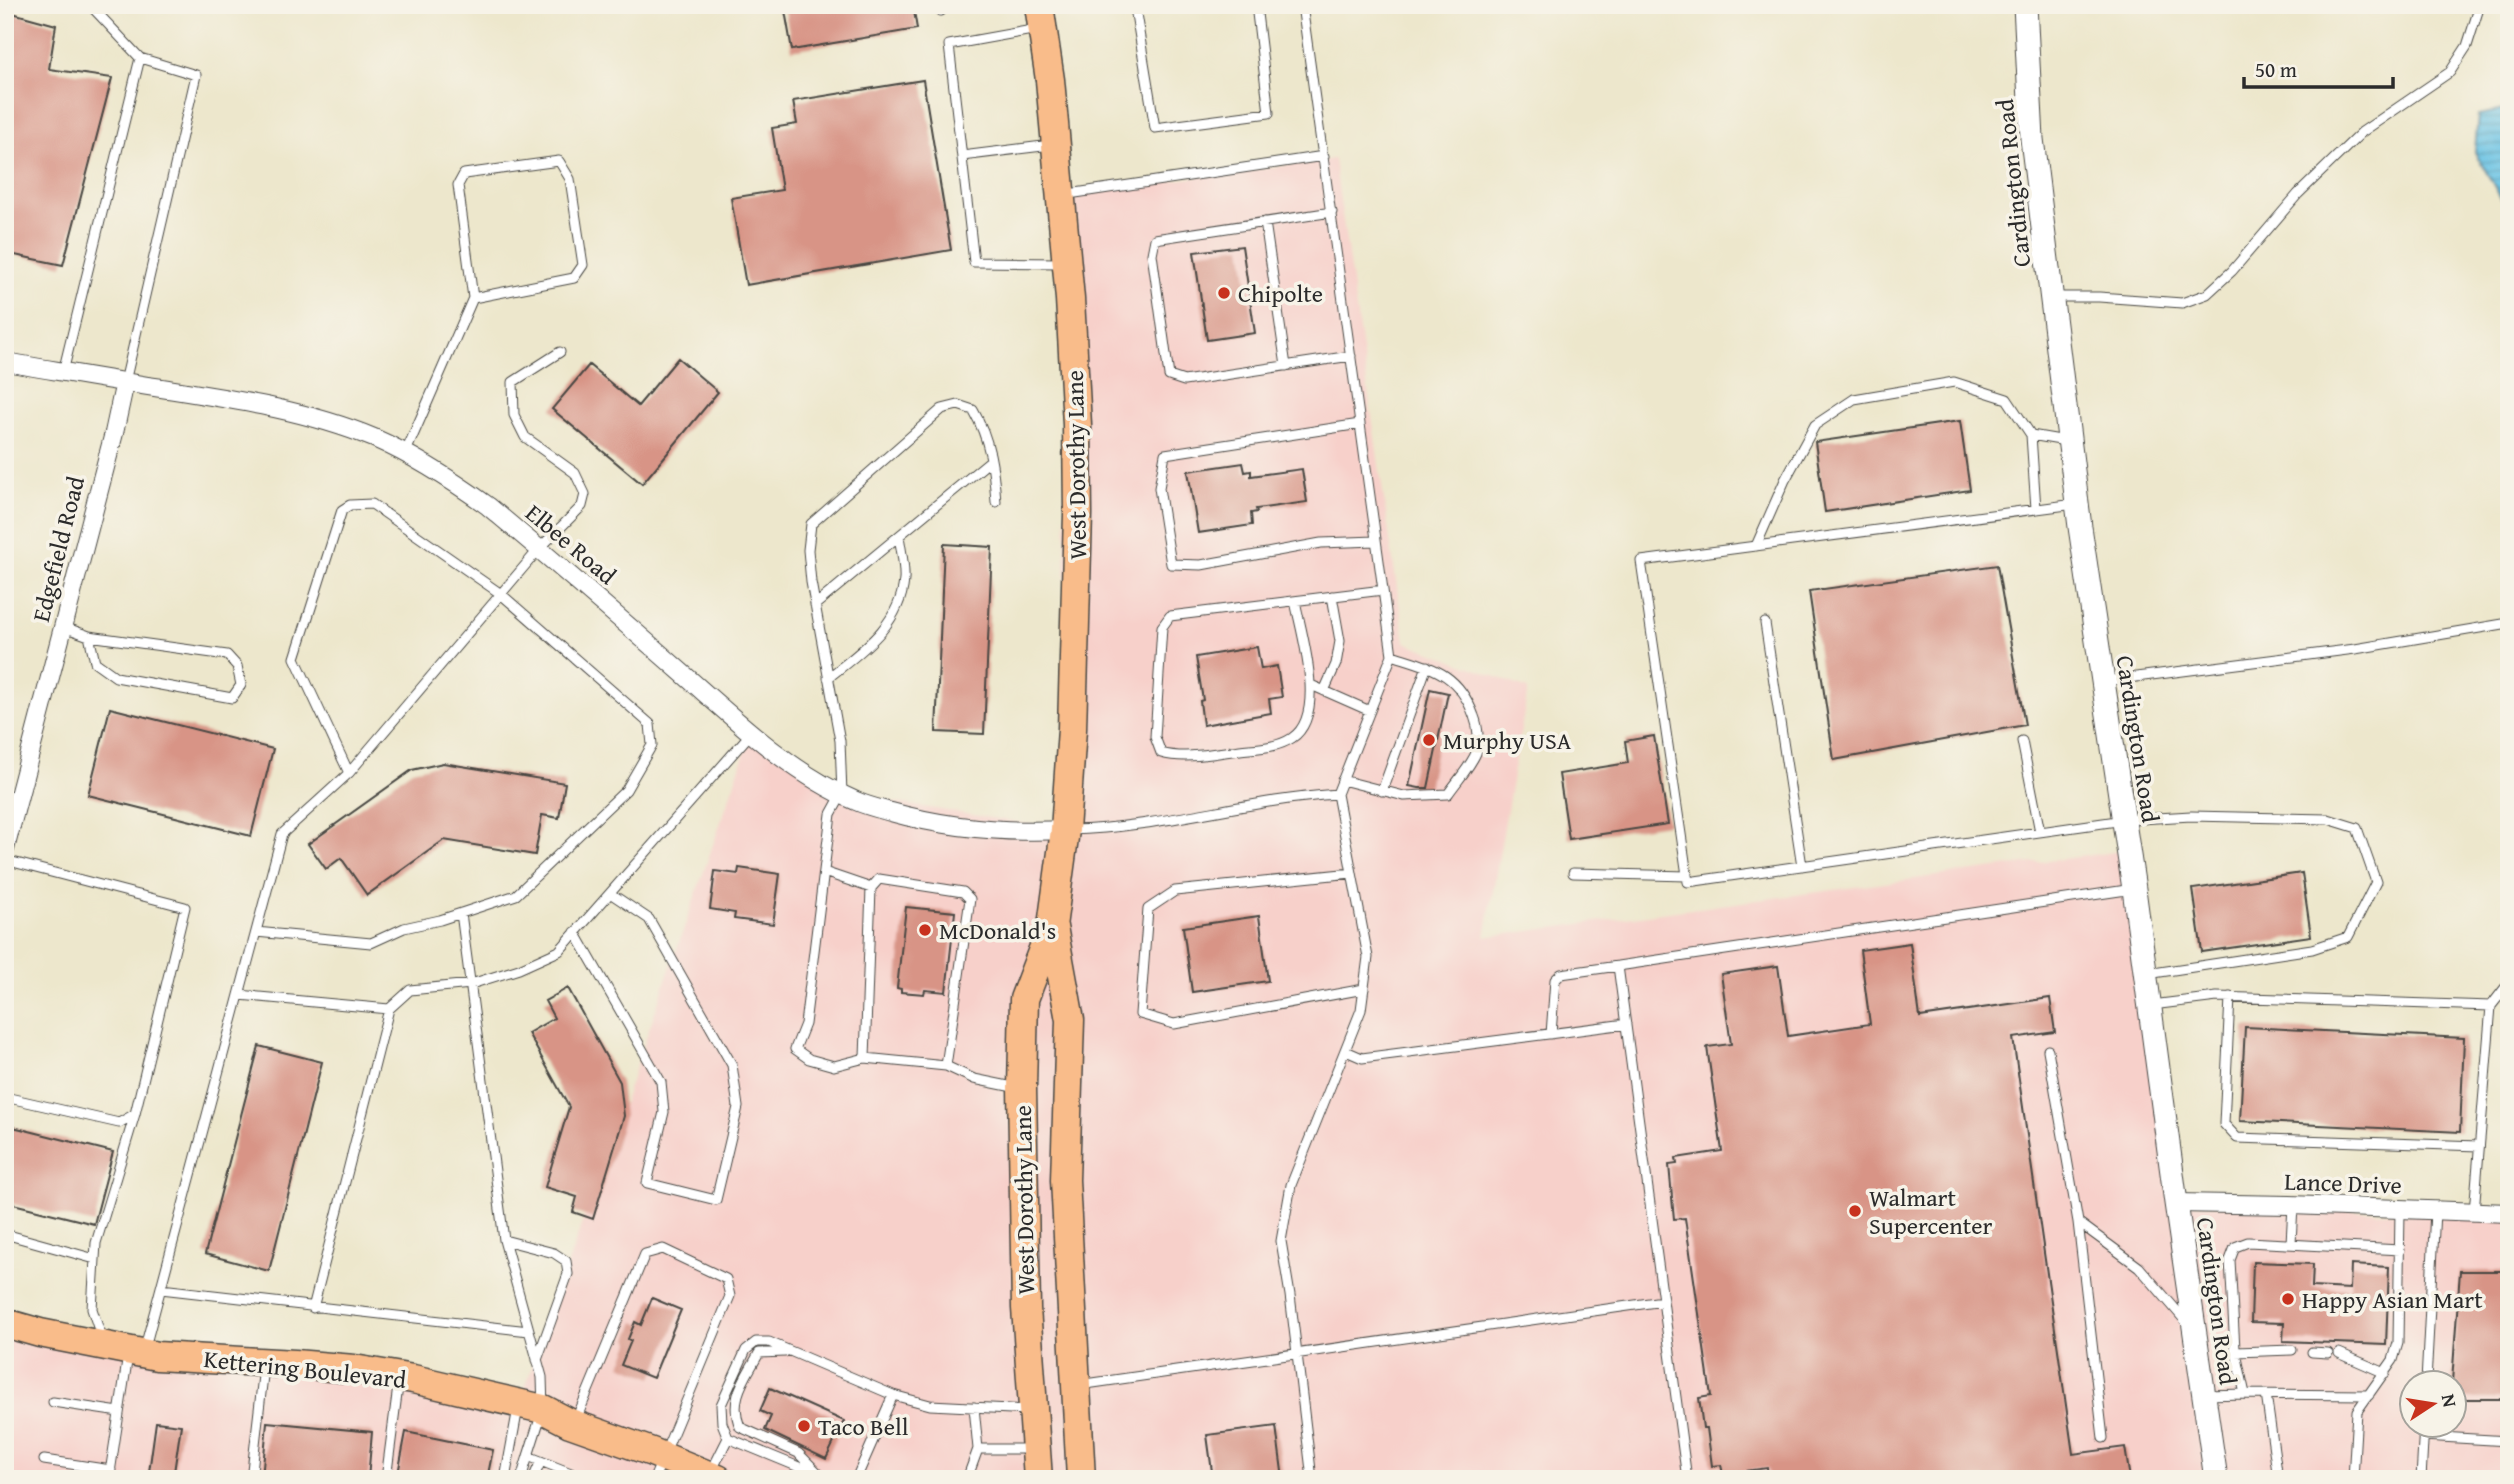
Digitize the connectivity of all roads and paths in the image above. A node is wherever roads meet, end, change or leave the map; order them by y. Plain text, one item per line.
1 (90, 5) edge
2 (1157, 5) edge
3 (1256, 5) edge
4 (1302, 5) edge
5 (2025, 5) edge
6 (2480, 5) edge
7 (1041, 17) edge
8 (140, 58) junction
9 (1056, 144) junction
10 (962, 156) junction
11 (1324, 156) junction
12 (1061, 195) junction
13 (1332, 212) junction
14 (1265, 222) junction
15 (1067, 263) junction
16 (2051, 297) junction
17 (473, 298) junction
18 (560, 352) dead end
19 (1351, 356) junction
20 (5, 362) edge
21 (1286, 366) junction
22 (63, 372) junction
23 (125, 382) junction
24 (1360, 424) junction
25 (2031, 435) junction
26 (2069, 441) junction
27 (405, 454) junction
28 (991, 460) junction
29 (996, 502) dead end
30 (2077, 503) junction
31 (2036, 509) junction
32 (899, 536) junction
33 (1376, 541) junction
34 (1756, 546) junction
35 (540, 549) junction
36 (1383, 590) junction
37 (501, 594) junction
38 (1332, 596) junction
39 (1296, 601) junction
40 (815, 605) junction
41 (1765, 623) dead end
42 (2509, 623) edge
43 (64, 627) junction
44 (89, 636) junction
45 (1392, 655) junction
46 (1427, 666) junction
47 (828, 678) junction
48 (2103, 681) junction
49 (1311, 685) junction
50 (1324, 691) junction
51 (1370, 711) junction
52 (752, 732) junction
53 (2022, 741) dead end
54 (349, 773) junction
55 (1342, 780) junction
56 (1382, 790) junction
57 (842, 794) junction
58 (1337, 794) junction
59 (12, 797) edge
60 (2124, 820) junction
61 (1065, 830) junction
62 (2040, 832) junction
63 (5, 849) edge
64 (5, 860) edge
65 (1802, 866) junction
66 (824, 872) junction
67 (1352, 873) junction
68 (1573, 873) dead end
69 (1687, 876) junction
70 (871, 888) junction
71 (2134, 889) junction
72 (610, 892) junction
73 (461, 913) junction
74 (1052, 926) junction
75 (256, 932) junction
76 (575, 932) junction
77 (1618, 966) junction
78 (2146, 974) junction
79 (471, 984) junction
80 (2509, 988) edge
81 (1364, 989) junction
82 (239, 995) junction
83 (2230, 997) junction
84 (2150, 1006) junction
85 (2491, 1006) junction
86 (389, 1009) junction
87 (1626, 1024) junction
88 (1551, 1034) junction
89 (2048, 1050) dead end
90 (1346, 1051) junction
91 (865, 1058) junction
92 (946, 1066) junction
93 (1022, 1088) junction
94 (5, 1097) edge
95 (135, 1114) junction
96 (2479, 1146) junction
97 (2176, 1203) junction
98 (2293, 1205) junction
99 (2400, 1210) junction
100 (2435, 1211) junction
101 (2474, 1212) junction
102 (2509, 1213) edge
103 (2078, 1222) junction
104 (5, 1234) edge
105 (504, 1240) junction
106 (2291, 1242) junction
107 (2400, 1250) junction
108 (95, 1259) junction
109 (161, 1289) junction
110 (1663, 1301) junction
111 (313, 1308) junction
112 (5, 1323) edge
113 (529, 1331) junction
114 (2194, 1331) junction
115 (128, 1350) junction
116 (2292, 1350) dead end
117 (793, 1352) junction
118 (2236, 1352) junction
119 (2312, 1352) dead end
120 (2328, 1353) dead end
121 (2339, 1353) dead end
122 (1297, 1355) junction
123 (537, 1360) junction
124 (265, 1362) junction
125 (2427, 1368) edge
126 (2385, 1373) junction
127 (400, 1377) junction
128 (1077, 1386) junction
129 (2245, 1394) junction
130 (2266, 1394) junction
131 (893, 1395) junction
132 (2204, 1395) junction
133 (2369, 1395) junction
134 (53, 1402) dead end
135 (531, 1407) junction
136 (974, 1407) junction
137 (1033, 1410) junction
138 (119, 1412) junction
139 (574, 1424) junction
140 (728, 1438) junction
141 (2103, 1438) dead end
142 (2423, 1438) edge
143 (2457, 1438) edge
144 (2509, 1441) edge
145 (978, 1449) junction
146 (1036, 1449) junction
147 (528, 1456) junction
148 (44, 1460) dead end
149 (541, 1461) junction
150 (659, 1468) edge
151 (110, 1475) edge
152 (714, 1476) edge
153 (825, 1477) edge
154 (251, 1479) edge
155 (386, 1479) edge
156 (505, 1479) edge
157 (521, 1479) edge
158 (533, 1479) edge
159 (586, 1479) edge
160 (856, 1479) edge
161 (967, 1479) edge
162 (1038, 1479) edge
163 (1081, 1479) edge
164 (1312, 1479) edge
165 (1687, 1479) edge
166 (2216, 1479) edge
167 (2278, 1479) edge
168 (2353, 1479) edge
169 (2421, 1479) edge

1 - 8 lane
2 - 3 lane
4 - 11 lane
5 - 16 street, Cardington Road
6 - 16 lane
7 - 9 main road, West Dorothy Lane
7 - 10 lane
8 - 22 lane
8 - 23 lane
9 - 10 lane
9 - 12 main road, West Dorothy Lane
10 - 15 lane
11 - 12 lane
11 - 13 lane
12 - 15 main road, West Dorothy Lane
13 - 14 lane
13 - 19 lane
14 - 21 lane
14 - 21 lane
15 - 61 main road, West Dorothy Lane
16 - 26 street, Cardington Road
17 - 17 lane
17 - 27 lane
18 - 35 lane
19 - 21 lane
19 - 24 lane
20 - 22 street, Elbee Road
22 - 23 street, Elbee Road
23 - 27 street, Elbee Road
23 - 43 street, Edgefield Road
24 - 33 lane
24 - 33 lane
25 - 26 lane
25 - 31 lane
25 - 34 lane
26 - 30 street, Cardington Road
27 - 35 street, Elbee Road
28 - 29 lane
28 - 32 lane
28 - 40 lane
30 - 31 lane
30 - 48 street, Cardington Road
31 - 34 lane
32 - 40 lane
32 - 47 lane
33 - 36 lane
34 - 69 lane
35 - 37 lane
35 - 52 street, Elbee Road
36 - 38 lane
36 - 45 lane
37 - 54 lane
37 - 54 lane
37 - 73 lane
38 - 39 lane
38 - 50 lane
39 - 49 lane
39 - 49 lane
40 - 47 lane
41 - 65 lane
42 - 48 lane
43 - 44 lane
43 - 59 street, Edgefield Road
44 - 44 lane
45 - 46 lane
45 - 51 lane
46 - 56 lane
46 - 56 lane
47 - 57 lane
48 - 60 street, Cardington Road
49 - 50 lane
50 - 51 lane
51 - 55 lane
52 - 57 street, Elbee Road
52 - 72 lane
53 - 62 lane
54 - 75 lane
55 - 56 lane
55 - 58 lane
57 - 61 street, Elbee Road
57 - 66 lane
58 - 61 lane
58 - 67 lane
59 - 63 street, Edgefield Road
60 - 62 lane
60 - 71 street, Cardington Road
60 - 78 lane
61 - 74 main road, West Dorothy Lane
62 - 65 lane
64 - 95 lane
65 - 69 lane
66 - 70 lane
66 - 91 lane
67 - 81 lane
67 - 81 lane
68 - 69 lane
70 - 91 lane
70 - 92 lane
71 - 77 lane
71 - 78 street, Cardington Road
72 - 76 lane
72 - 76 lane
73 - 75 lane
73 - 79 lane
74 - 93 main road, West Dorothy Lane
74 - 128 main road, West Dorothy Lane
75 - 82 lane
76 - 79 lane
77 - 87 lane
77 - 88 lane
78 - 84 street, Cardington Road
79 - 86 lane
79 - 105 lane
80 - 85 lane
81 - 90 lane
82 - 86 lane
82 - 109 lane
83 - 84 lane
83 - 85 lane
83 - 96 lane
84 - 97 street, Cardington Road
85 - 96 lane
86 - 111 lane
87 - 88 lane
87 - 110 lane
88 - 90 lane
89 - 103 lane
90 - 122 lane
91 - 92 lane
92 - 93 lane
93 - 137 main road, West Dorothy Lane
94 - 95 lane
95 - 108 lane
96 - 101 lane
97 - 98 street, Lance Drive
97 - 114 street, Cardington Road
98 - 99 street, Lance Drive
98 - 106 lane
99 - 100 street, Lance Drive
99 - 107 lane
100 - 101 street, Lance Drive
100 - 125 lane
101 - 102 street, Lance Drive
103 - 114 lane
103 - 141 lane
104 - 108 lane
105 - 113 lane
105 - 123 lane
106 - 107 lane
106 - 118 lane
107 - 126 lane
108 - 115 lane
109 - 111 lane
109 - 115 lane
110 - 122 lane
110 - 165 lane
111 - 113 lane
112 - 115 main road, Kettering Boulevard
113 - 123 lane
114 - 132 street, Cardington Road
115 - 124 main road, Kettering Boulevard
115 - 138 lane
116 - 118 lane
117 - 131 lane
117 - 140 lane
117 - 153 lane
118 - 129 lane
119 - 120 lane
121 - 126 lane
122 - 128 lane
122 - 164 lane
123 - 135 lane
124 - 127 main road, Kettering Boulevard
124 - 154 lane
126 - 133 lane
127 - 135 main road, Kettering Boulevard
127 - 155 lane
128 - 163 main road, West Dorothy Lane
129 - 130 lane
129 - 132 lane
130 - 133 lane
130 - 167 lane
131 - 136 lane
131 - 160 lane
132 - 166 street, Cardington Road
133 - 168 lane
134 - 138 lane
135 - 139 main road, Kettering Boulevard
135 - 147 lane
135 - 156 lane
136 - 137 lane
136 - 145 lane
137 - 146 main road, West Dorothy Lane
138 - 151 lane
139 - 150 main road, Kettering Boulevard
139 - 150 lane
140 - 152 lane
140 - 153 lane
142 - 169 lane
143 - 144 lane
145 - 146 lane
145 - 161 lane
146 - 162 main road, West Dorothy Lane
147 - 149 lane
147 - 157 lane
148 - 151 lane
149 - 158 lane
149 - 159 lane
150 - 152 main road, Kettering Boulevard

